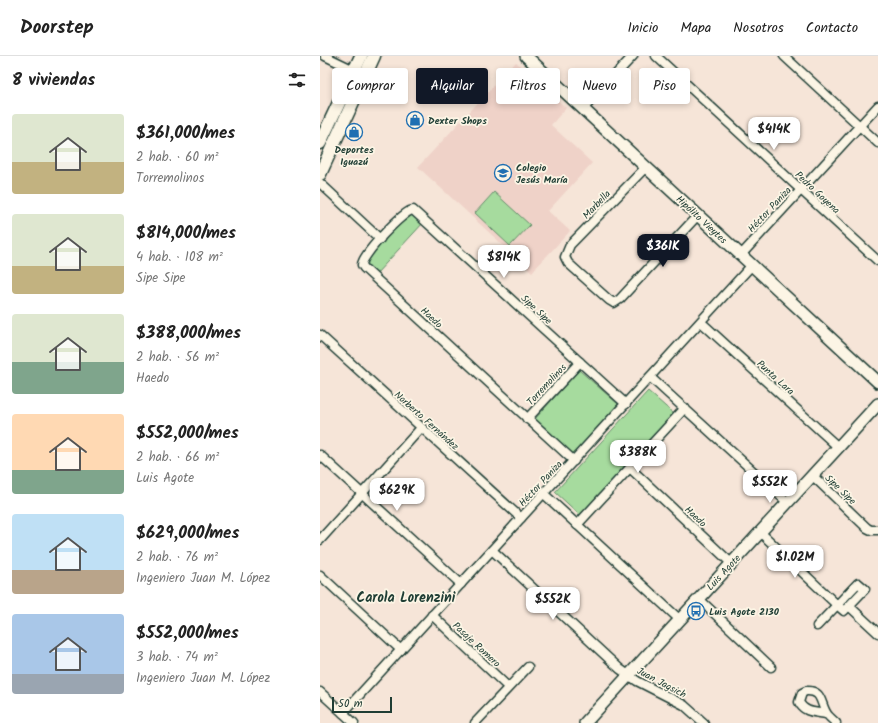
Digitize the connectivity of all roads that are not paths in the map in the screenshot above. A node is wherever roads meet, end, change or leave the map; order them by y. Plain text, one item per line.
1 (326, 56) edge
2 (361, 56) edge
3 (374, 56) edge
4 (526, 56) edge
5 (632, 56) edge
6 (656, 56) edge
7 (784, 56) edge
8 (350, 68) edge
9 (355, 68) edge
10 (338, 104) edge
11 (878, 106) edge
12 (583, 109) junction
13 (860, 126) junction
14 (320, 143) edge
15 (878, 143) edge
16 (646, 167) junction
17 (320, 174) edge
18 (320, 183) edge
19 (801, 190) junction
20 (698, 215) junction
21 (380, 239) junction
22 (741, 255) junction
23 (878, 261) edge
24 (752, 265) junction
25 (700, 322) junction
26 (320, 335) edge
27 (580, 362) junction
28 (650, 377) junction
29 (878, 382) edge
30 (626, 404) junction
31 (878, 404) edge
32 (685, 408) junction
33 (527, 419) junction
34 (421, 428) junction
35 (838, 447) junction
36 (320, 455) edge
37 (574, 461) junction
38 (630, 468) junction
39 (812, 475) junction
40 (362, 493) junction
41 (544, 494) junction
42 (787, 502) junction
43 (521, 518) junction
44 (577, 525) junction
45 (877, 531) edge
46 (760, 532) junction
47 (320, 540) edge
48 (492, 550) junction
49 (731, 562) junction
50 (320, 575) edge
51 (461, 584) junction
52 (698, 598) junction
53 (837, 605) junction
54 (849, 606) junction
55 (432, 615) junction
56 (679, 619) junction
57 (817, 626) dead end
58 (878, 633) edge
59 (401, 650) junction
60 (528, 667) dead end
61 (771, 667) dead end
62 (628, 675) junction
63 (508, 687) junction
64 (320, 692) edge
65 (343, 713) junction
66 (826, 714) dead end
67 (354, 723) edge
68 (475, 723) edge
69 (585, 723) edge
70 (704, 723) edge
71 (836, 723) edge

1 - 8 street
2 - 9 main road
3 - 17 main road
4 - 12 street, Hipólito Vieytes
5 - 12 street
6 - 19 street, Pedro Goyena
7 - 13 street
10 - 14 main road
11 - 13 street, Héctor Paniza
12 - 16 street, Hipólito Vieytes
13 - 15 street
13 - 19 street, Héctor Paniza
16 - 20 street, Hipólito Vieytes
16 - 20 street, Marbella
18 - 21 street
19 - 22 street, Héctor Paniza
19 - 23 street, Pedro Goyena
20 - 22 street, Hipólito Vieytes
21 - 27 street, Sipe Sipe
21 - 33 street, Haedo
22 - 24 street, Hipólito Vieytes
24 - 25 street, Héctor Paniza
24 - 29 street, Hipólito Vieytes
25 - 28 street, Héctor Paniza
25 - 35 street, Punta Lara
26 - 34 street, Norberto Fernández
27 - 30 street, Sipe Sipe
27 - 33 street, Torremolinos
28 - 30 street, Héctor Paniza
28 - 32 street
30 - 37 street, Héctor Paniza
31 - 35 street, Luis Agote
32 - 38 street
32 - 42 street
33 - 37 street, Haedo
34 - 40 street
34 - 43 street, Norberto Fernández
35 - 39 street, Luis Agote
36 - 40 street
37 - 41 street, Héctor Paniza
38 - 44 street
38 - 49 street, Haedo
39 - 42 street, Luis Agote
39 - 45 street, Sipe Sipe
40 - 47 street
40 - 51 street
41 - 43 street, Héctor Paniza
41 - 44 street
42 - 46 street, Luis Agote
43 - 48 street, Héctor Paniza
44 - 56 street
46 - 49 street, Luis Agote
46 - 53 street
48 - 51 street, Héctor Paniza
48 - 62 street, Juan Jagsich
49 - 52 street, Luis Agote
50 - 59 street
51 - 55 street, Héctor Paniza
52 - 56 street, Luis Agote
52 - 61 street
53 - 54 street
53 - 54 street
53 - 57 street
54 - 58 street
55 - 59 street, Héctor Paniza
55 - 63 street, Pasaje Romero
56 - 62 street, Luis Agote
59 - 65 street, Héctor Paniza
60 - 63 street
62 - 69 street, Luis Agote
62 - 70 street, Juan Jagsich
63 - 68 street
64 - 65 street
65 - 67 street
66 - 71 street

